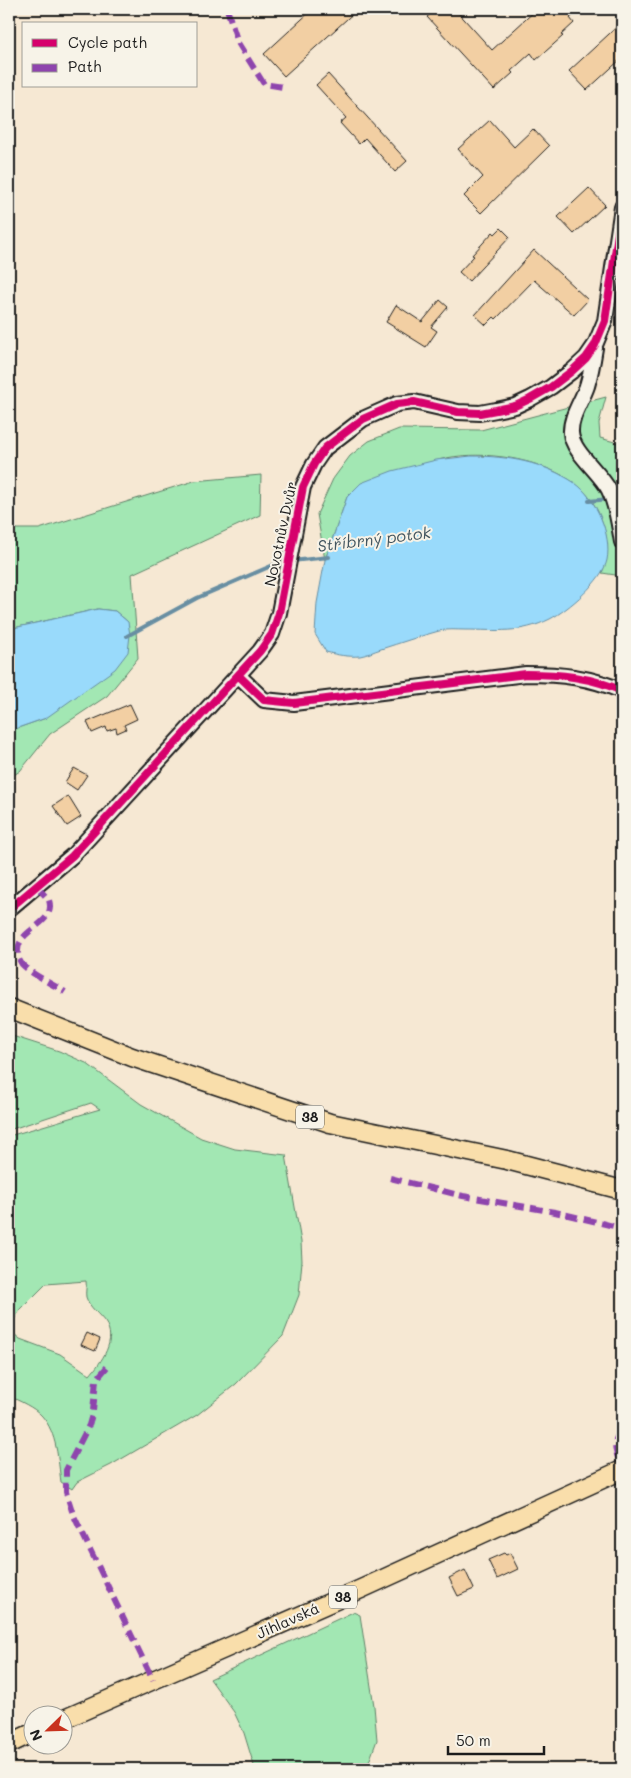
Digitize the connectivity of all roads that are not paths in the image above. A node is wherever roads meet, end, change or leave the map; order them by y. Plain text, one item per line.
1 (622, 207) edge
2 (595, 345) junction
3 (622, 542) edge
4 (238, 675) junction
5 (622, 691) edge
6 (9, 909) edge
7 (9, 1008) edge
8 (622, 1190) edge
9 (622, 1470) edge
10 (72, 1716) edge
11 (22, 1738) edge
12 (9, 1744) edge

1 - 2 street, Novotnův Dvůr
2 - 3 street
2 - 4 street, Novotnův Dvůr
4 - 5 street
4 - 6 street, Novotnův Dvůr
7 - 8 main road, 38
9 - 10 main road, Jihlavská / 38
11 - 12 main road

